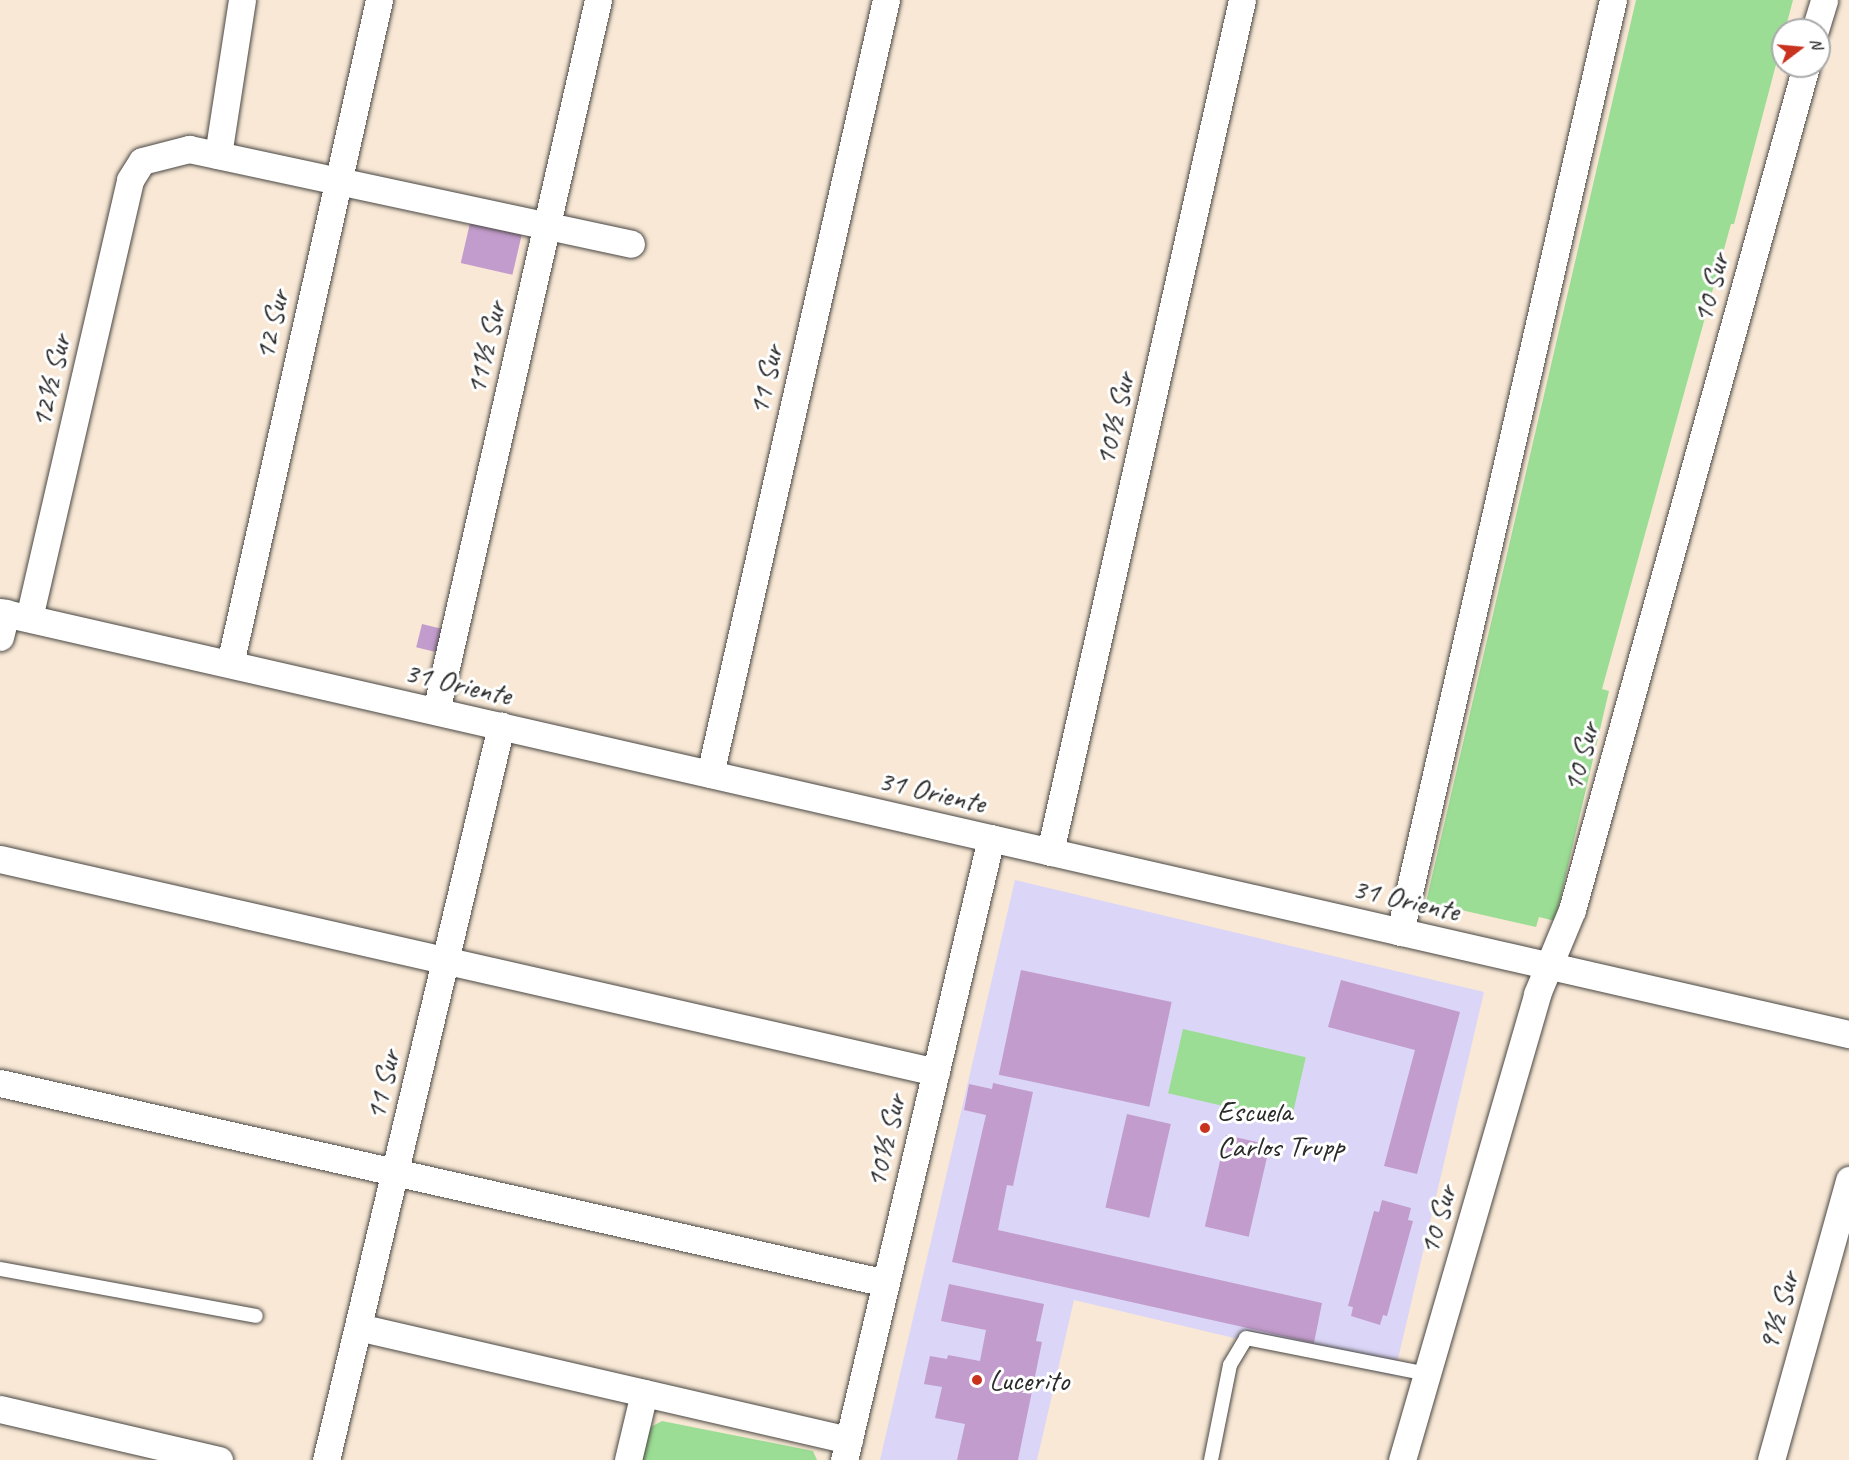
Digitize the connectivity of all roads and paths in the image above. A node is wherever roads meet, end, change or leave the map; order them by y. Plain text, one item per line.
1 (242, 0) edge
2 (379, 0) edge
3 (598, 0) edge
4 (886, 0) edge
5 (1242, 0) edge
6 (1613, 0) edge
7 (1824, 0) edge
8 (1819, 18) edge
9 (1803, 78) edge
10 (218, 155) junction
11 (337, 181) junction
12 (546, 226) junction
13 (631, 244) dead end
14 (9, 620) edge
15 (230, 664) junction
16 (436, 711) junction
17 (501, 726) junction
18 (710, 774) junction
19 (990, 838) junction
20 (1050, 852) junction
21 (0, 859) edge
22 (1400, 932) junction
23 (445, 961) junction
24 (1549, 965) junction
25 (1849, 1034) edge
26 (936, 1072) junction
27 (0, 1083) edge
28 (395, 1172) junction
29 (1849, 1180) edge
30 (0, 1269) edge
31 (886, 1282) junction
32 (256, 1316) dead end
33 (358, 1327) junction
34 (1427, 1374) junction
35 (644, 1393) junction
36 (0, 1409) edge
37 (847, 1450) edge
38 (219, 1460) edge
39 (326, 1460) edge
40 (628, 1460) edge
41 (1211, 1460) edge
42 (1402, 1460) edge
43 (1771, 1460) edge

1 - 10 street
2 - 11 street, 12 Sur
3 - 12 street, 11½ Sur
4 - 18 street, 11 Sur
5 - 20 street, 10½ Sur
6 - 22 street
7 - 8 street
9 - 24 street, 10 Sur
10 - 11 street
10 - 14 street, 12½ Sur
11 - 12 street
11 - 15 street, 12 Sur
12 - 13 street
12 - 16 street, 11½ Sur
14 - 15 street, 31 Oriente
15 - 16 street, 31 Oriente
16 - 17 street, 31 Oriente
17 - 18 street, 31 Oriente
17 - 23 street, 11 Sur
18 - 19 street, 31 Oriente
19 - 20 street, 31 Oriente
19 - 26 street, 10½ Sur
20 - 22 street, 31 Oriente
21 - 23 street
22 - 24 street, 31 Oriente
23 - 26 street
23 - 28 street, 11 Sur
24 - 25 street, 31 Oriente
24 - 34 street, 10 Sur
26 - 31 street, 10½ Sur
27 - 28 street
28 - 31 street
28 - 33 street, 11 Sur
29 - 43 street, 9½ Sur
30 - 32 lane
31 - 37 street, 10½ Sur
33 - 35 street
33 - 39 street, 11 Sur
34 - 41 lane
34 - 42 street, 10 Sur
35 - 37 street
35 - 40 street
36 - 38 street

